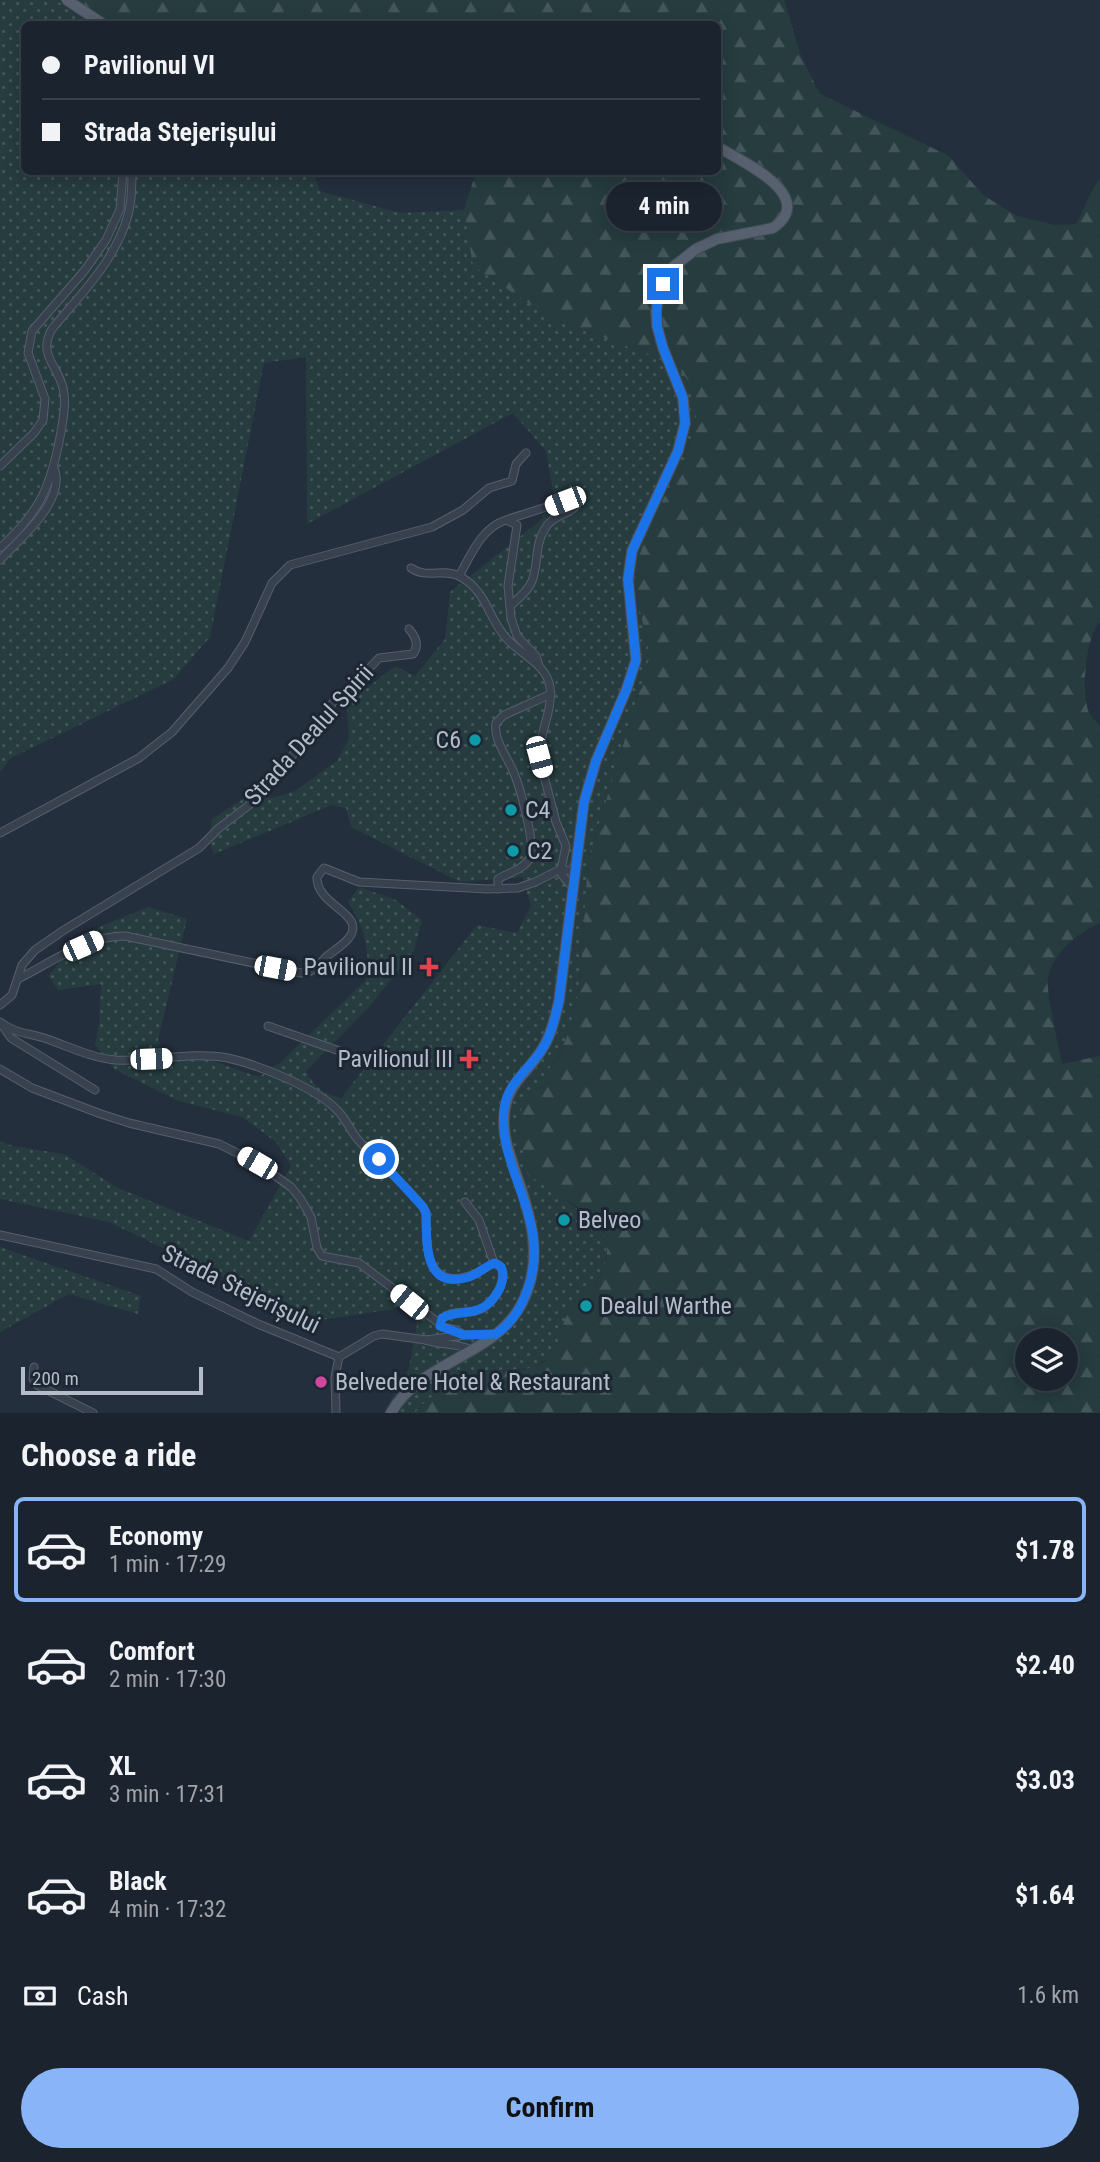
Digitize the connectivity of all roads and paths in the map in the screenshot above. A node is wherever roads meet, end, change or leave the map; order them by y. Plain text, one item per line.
1 (67, 0) edge
2 (98, 21) edge
3 (721, 149) edge
4 (123, 175) edge
5 (132, 175) edge
6 (526, 453) dead end
7 (0, 466) edge
8 (53, 467) junction
9 (506, 520) junction
10 (0, 548) edge
11 (0, 560) edge
12 (411, 568) dead end
13 (459, 576) junction
14 (510, 606) junction
15 (409, 629) dead end
16 (539, 667) junction
17 (551, 694) junction
18 (0, 833) edge
19 (561, 869) junction
20 (574, 872) junction
21 (573, 888) junction
22 (498, 889) junction
23 (18, 979) junction
24 (0, 1005) edge
25 (0, 1022) edge
26 (268, 1026) dead end
27 (348, 1054) dead end
28 (0, 1069) edge
29 (95, 1090) dead end
30 (465, 1202) dead end
31 (0, 1235) edge
32 (494, 1263) junction
33 (439, 1323) junction
34 (496, 1334) junction
35 (464, 1335) junction
36 (426, 1340) junction
37 (471, 1350) junction
38 (339, 1357) junction
39 (34, 1367) dead end
40 (93, 1413) edge
41 (336, 1413) edge
42 (391, 1413) edge

1 - 2 main road
3 - 20 main road
4 - 7 street
5 - 8 street
6 - 18 street
8 - 10 street
8 - 11 street
9 - 13 street
9 - 14 street
9 - 14 street
12 - 13 street
13 - 16 street
14 - 16 street
15 - 23 street, Strada Dealul Spirii
16 - 17 street
17 - 19 street
17 - 22 street
19 - 20 street
19 - 21 street
19 - 22 street
20 - 21 main road
21 - 34 main road
22 - 23 street
23 - 24 street, Strada Dealul Spirii
25 - 29 street
25 - 32 street
26 - 27 street
28 - 33 street
30 - 32 street
31 - 38 street, Strada Stejerișului
32 - 33 street
33 - 35 street
34 - 35 street, Strada Stejerișului
34 - 37 main road
35 - 36 street, Strada Stejerișului
36 - 37 street
36 - 38 street, Strada Stejerișului
37 - 42 main road
38 - 41 street, Strada Stejerișului
39 - 40 street

